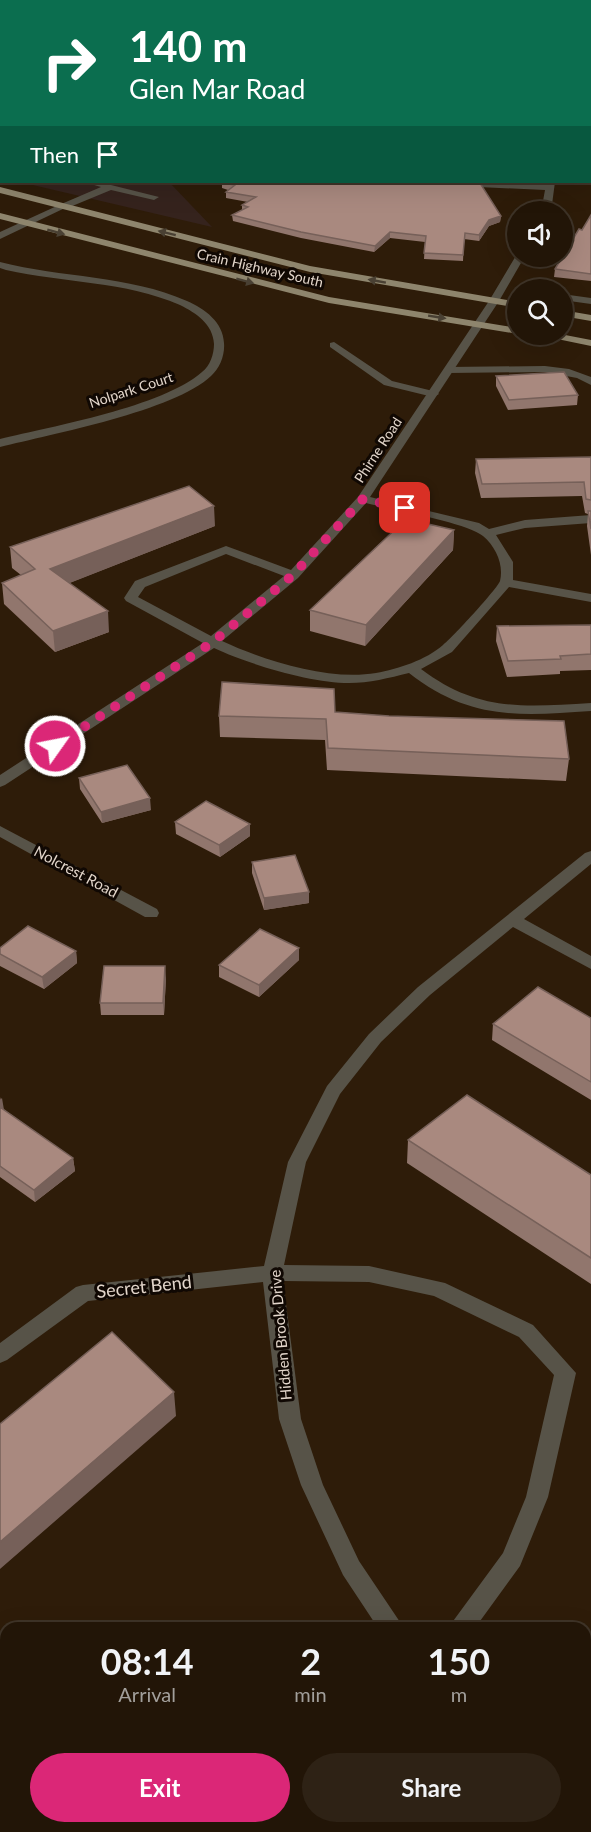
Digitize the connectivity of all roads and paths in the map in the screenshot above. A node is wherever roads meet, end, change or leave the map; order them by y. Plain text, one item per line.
1 (93, 183) edge
2 (474, 183) edge
3 (551, 185) edge
4 (110, 187) junction
5 (0, 190) edge
6 (154, 197) dead end
7 (548, 201) edge
8 (62, 207) junction
9 (0, 216) edge
10 (27, 224) junction
11 (0, 236) edge
12 (0, 265) edge
13 (514, 267) edge
14 (573, 299) edge
15 (494, 301) junction
16 (591, 301) edge
17 (507, 303) edge
18 (573, 315) edge
19 (591, 318) edge
20 (479, 324) junction
21 (507, 329) edge
22 (573, 340) edge
23 (591, 343) edge
24 (334, 345) dead end
25 (449, 370) junction
26 (591, 382) edge
27 (433, 394) junction
28 (0, 443) edge
29 (363, 499) junction
30 (591, 519) edge
31 (487, 533) junction
32 (293, 575) junction
33 (506, 583) junction
34 (591, 598) edge
35 (213, 642) junction
36 (411, 668) junction
37 (591, 707) edge
38 (0, 782) edge
39 (0, 831) edge
40 (591, 856) edge
41 (151, 913) dead end
42 (511, 919) junction
43 (591, 963) edge
44 (272, 1273) junction
45 (0, 1354) edge
46 (388, 1622) edge
47 (465, 1622) edge

1 - 4 street
2 - 3 street
3 - 7 street
4 - 6 street
4 - 8 street
5 - 8 main road, Crain Highway South
8 - 10 street
15 -> 8 main road, Crain Highway South
9 - 10 main road, Crain Highway South
10 - 11 street
10 -> 20 main road, Crain Highway South
12 - 28 street, Nolpark Court
13 - 15 street, Phirne Road
14 - 16 street
15 - 17 main road, Crain Highway South
15 - 20 street, Phirne Road
18 - 19 main road
20 - 21 main road, Crain Highway South
20 - 25 street, Phirne Road
22 - 23 main road
24 - 27 street
25 - 26 street
25 - 27 street, Phirne Road
27 - 29 street, Phirne Road
29 - 31 street
29 - 32 street, Phirne Road
30 - 31 street
31 - 33 street
32 - 35 street, Phirne Road
32 - 35 street
33 - 34 street
33 - 36 street
35 - 36 street
35 - 38 street, Phirne Road
36 - 37 street
39 - 41 street, Nolcrest Road
40 - 42 street, Hidden Brook Drive
42 - 43 street
42 - 44 street, Hidden Brook Drive
44 - 45 street, Secret Bend
44 - 46 street, Hidden Brook Drive
44 - 47 street, Secret Bend

